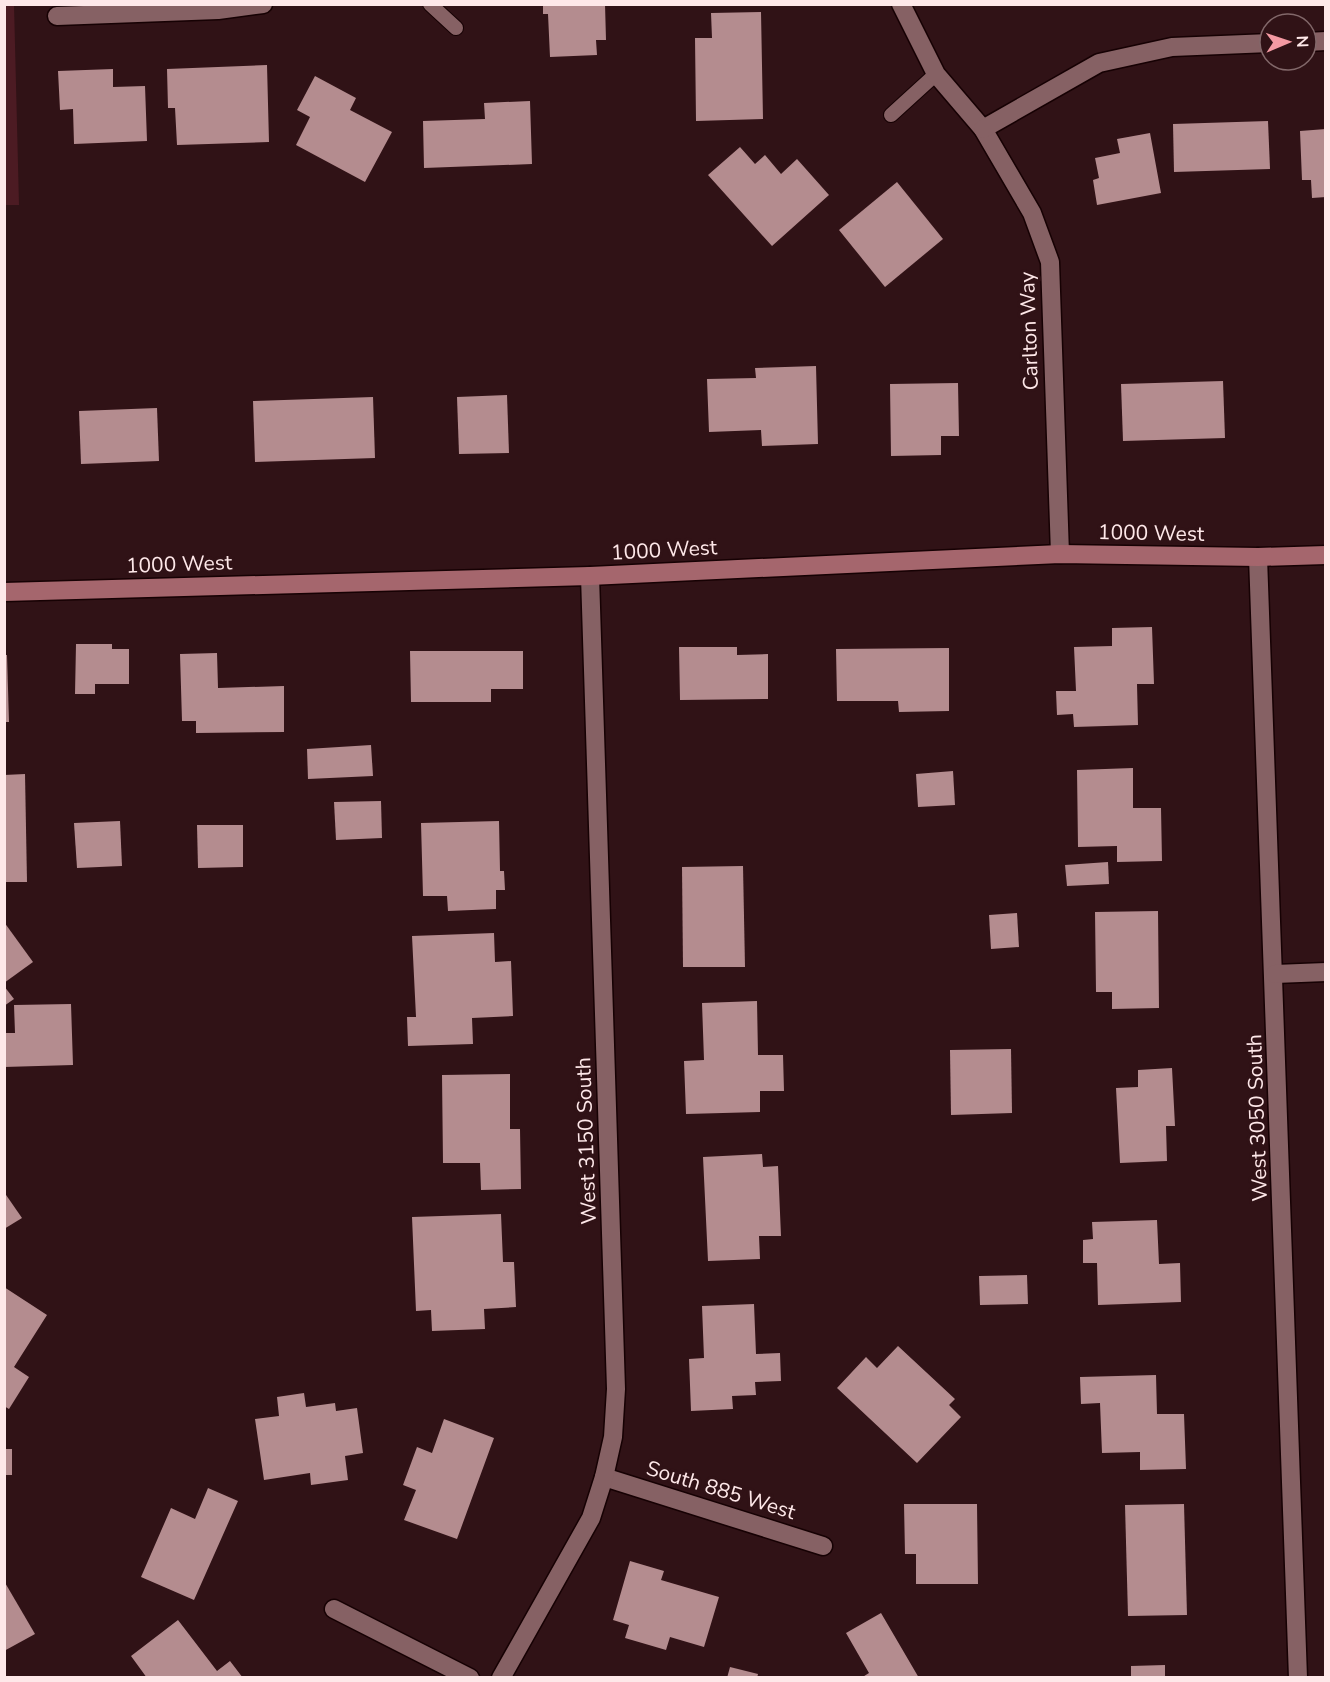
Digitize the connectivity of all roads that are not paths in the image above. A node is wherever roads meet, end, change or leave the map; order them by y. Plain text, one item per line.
1 (263, 4) edge
2 (430, 4) edge
3 (901, 4) edge
4 (57, 16) dead end
5 (456, 28) dead end
6 (1258, 43) edge
7 (936, 74) junction
8 (891, 116) dead end
9 (983, 129) junction
10 (1060, 554) junction
11 (1326, 555) edge
12 (1258, 557) junction
13 (590, 576) junction
14 (4, 592) edge
15 (1326, 972) edge
16 (1275, 974) junction
17 (604, 1477) junction
18 (823, 1546) dead end
19 (334, 1609) dead end
20 (470, 1677) edge
21 (501, 1677) edge
22 (1298, 1677) edge

1 - 4 street
2 - 5 lane
3 - 7 street, Carlton Way
6 - 9 street
7 - 8 lane
7 - 9 street, Carlton Way
9 - 10 street, Carlton Way
10 - 12 main road, 1000 West
10 - 13 main road, 1000 West
11 - 12 main road, 1000 West
12 - 16 street, West 3050 South
13 - 14 main road, 1000 West
13 - 17 street, West 3150 South
15 - 16 street
16 - 22 street, West 3050 South
17 - 18 street, South 885 West
17 - 21 street, West 3150 South
19 - 20 street

